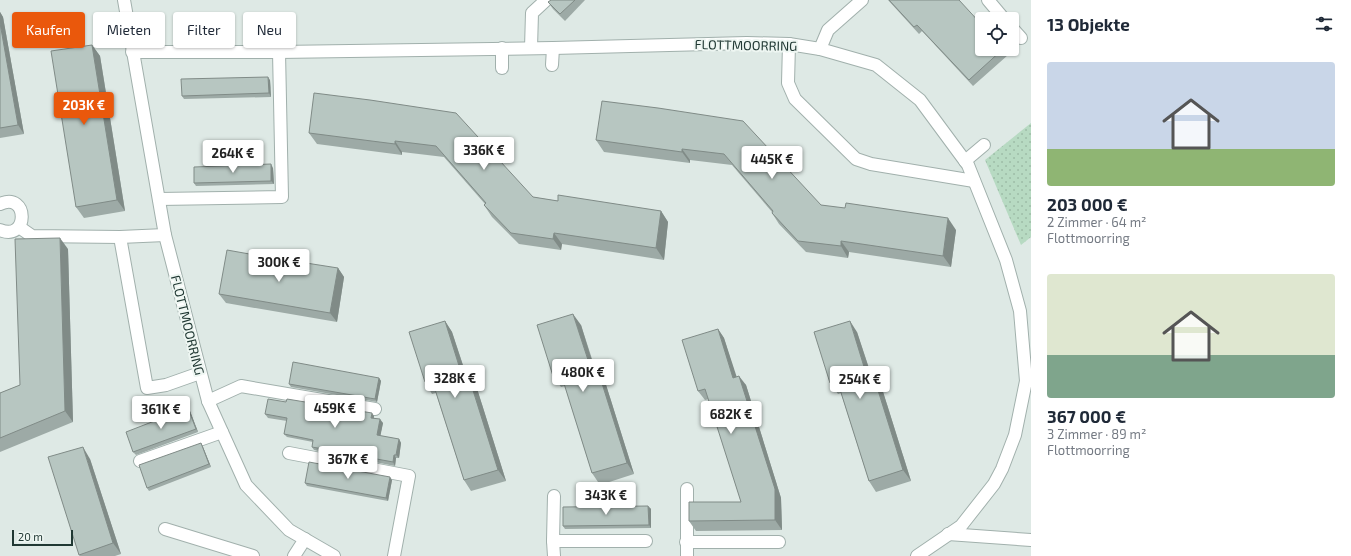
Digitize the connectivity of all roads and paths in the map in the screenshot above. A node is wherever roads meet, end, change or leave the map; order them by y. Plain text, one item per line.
1 (124, 0) edge
2 (546, 0) edge
3 (862, 0) edge
4 (988, 0) edge
5 (998, 12) edge
6 (789, 44) junction
7 (502, 48) junction
8 (532, 48) junction
9 (553, 48) junction
10 (820, 49) junction
11 (132, 52) junction
12 (279, 52) junction
13 (552, 65) dead end
14 (502, 68) dead end
15 (984, 145) dead end
16 (965, 161) junction
17 (974, 181) junction
18 (159, 199) junction
19 (0, 204) edge
20 (19, 227) junction
21 (0, 230) edge
22 (165, 235) junction
23 (120, 237) junction
24 (1028, 364) edge
25 (200, 373) junction
26 (208, 401) junction
27 (375, 409) dead end
28 (222, 432) junction
29 (289, 454) dead end
30 (140, 461) dead end
31 (687, 489) dead end
32 (554, 496) dead end
33 (165, 529) dead end
34 (948, 534) junction
35 (305, 539) junction
36 (1031, 540) edge
37 (553, 541) junction
38 (646, 541) dead end
39 (686, 542) junction
40 (779, 542) dead end
41 (253, 556) edge
42 (294, 556) edge
43 (334, 556) edge
44 (394, 556) edge
45 (554, 556) edge
46 (687, 556) edge
47 (917, 556) edge

1 - 11 street, FLOTTMOORRING
2 - 8 street
3 - 10 street
4 - 5 street
6 - 9 street, FLOTTMOORRING
6 - 10 street, FLOTTMOORRING
6 - 17 street
7 - 8 street, FLOTTMOORRING
7 - 12 street, FLOTTMOORRING
7 - 14 street
8 - 9 street, FLOTTMOORRING
9 - 13 street
10 - 16 street, FLOTTMOORRING
11 - 12 street, FLOTTMOORRING
11 - 18 street, FLOTTMOORRING
12 - 18 street
15 - 16 street
16 - 17 street, FLOTTMOORRING
17 - 24 street, FLOTTMOORRING
18 - 22 street, FLOTTMOORRING
19 - 20 street
20 - 21 street
20 - 23 street
22 - 23 street
22 - 25 street, FLOTTMOORRING
23 - 25 street
24 - 34 street, FLOTTMOORRING
25 - 26 street, FLOTTMOORRING
26 - 27 street
26 - 28 street, FLOTTMOORRING
28 - 30 street
28 - 35 street, FLOTTMOORRING
29 - 44 street
31 - 39 street
32 - 37 street
33 - 41 street
34 - 36 street
34 - 47 street, FLOTTMOORRING
35 - 42 street
35 - 43 street, FLOTTMOORRING
37 - 38 street
37 - 45 street
39 - 40 street
39 - 46 street

